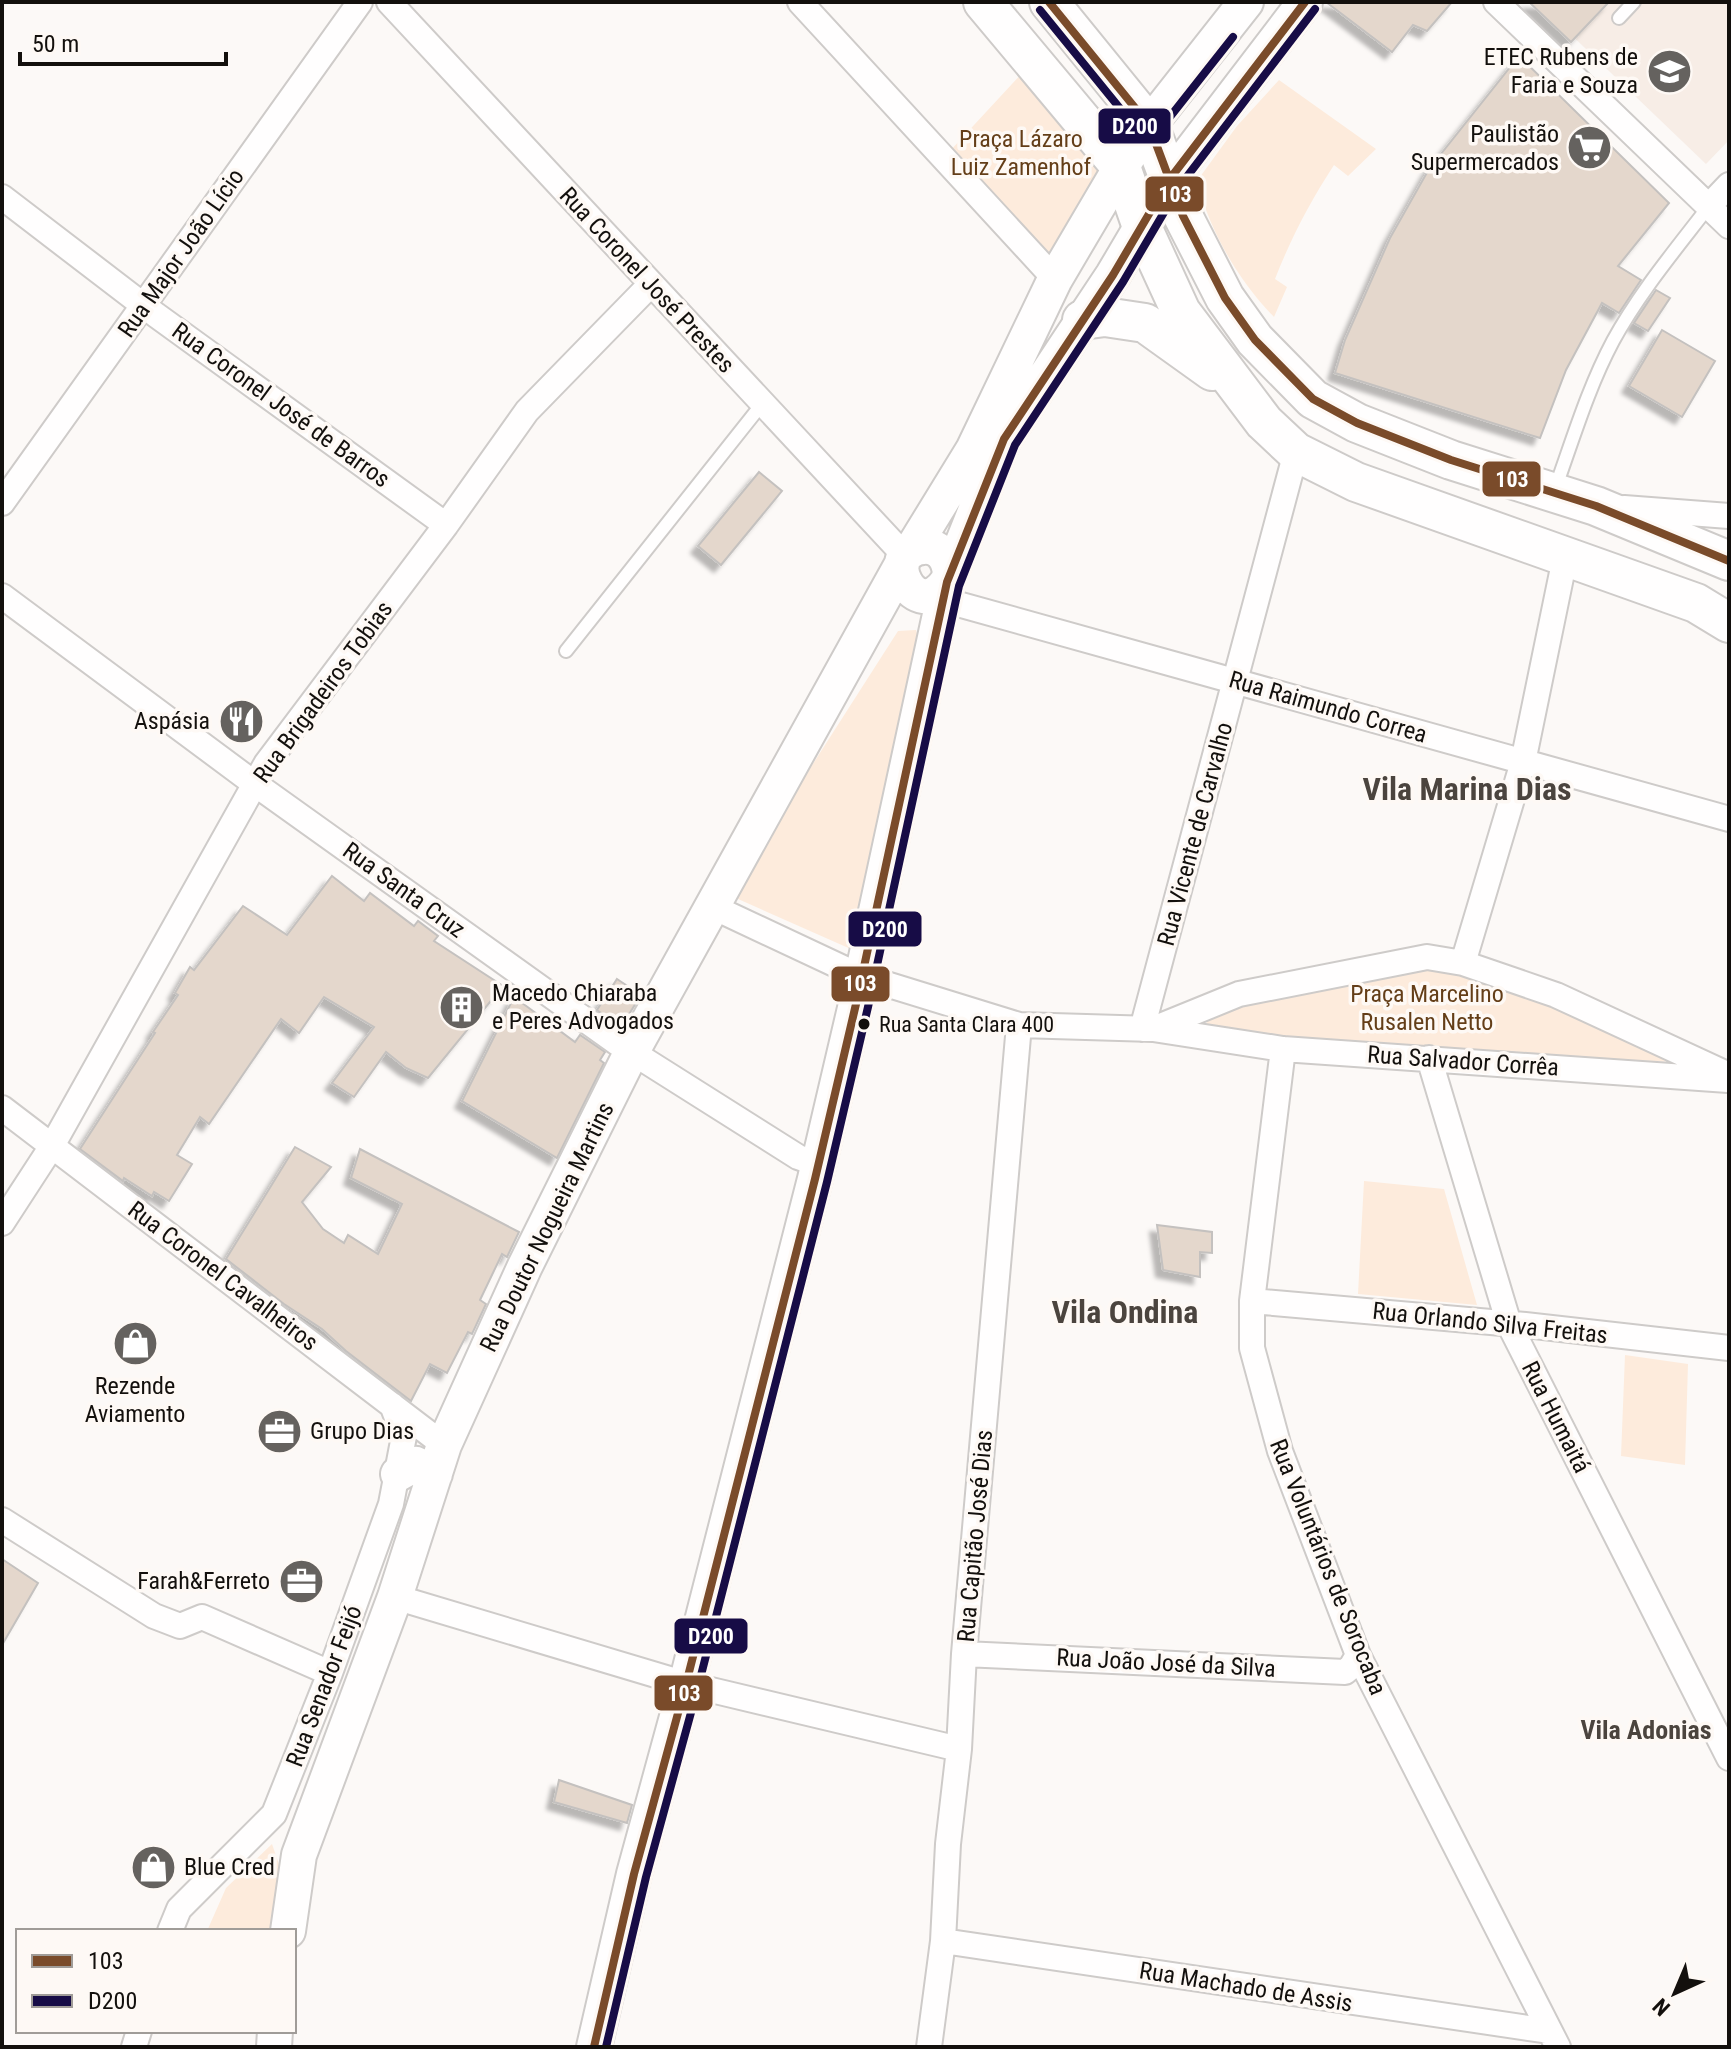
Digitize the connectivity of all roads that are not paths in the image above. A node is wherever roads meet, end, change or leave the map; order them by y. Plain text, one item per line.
1 (360, 2) edge
2 (389, 2) edge
3 (800, 2) edge
4 (983, 2) edge
5 (1049, 2) edge
6 (1246, 2) edge
7 (1305, 2) edge
8 (1496, 2) edge
9 (1634, 2) edge
10 (1619, 18) dead end
11 (1149, 125) junction
12 (1121, 167) junction
13 (1169, 180) junction
14 (1729, 185) edge
15 (2, 197) edge
16 (1709, 206) junction
17 (1729, 226) edge
18 (1142, 227) junction
19 (1055, 279) junction
20 (651, 284) junction
21 (144, 306) junction
22 (1082, 320) junction
23 (1234, 386) junction
24 (762, 404) junction
25 (1296, 452) junction
26 (1554, 493) junction
27 (2, 503) edge
28 (1596, 506) junction
29 (1729, 516) edge
30 (446, 525) junction
31 (906, 557) junction
32 (1565, 558) junction
33 (1729, 561) edge
34 (942, 588) junction
35 (2, 596) edge
36 (1729, 623) edge
37 (566, 651) dead end
38 (1236, 681) junction
39 (1523, 762) junction
40 (255, 784) junction
41 (1729, 819) edge
42 (716, 902) junction
43 (1463, 963) junction
44 (862, 969) junction
45 (1200, 1010) junction
46 (1019, 1025) junction
47 (1148, 1029) junction
48 (1197, 1036) junction
49 (1283, 1049) junction
50 (631, 1053) junction
51 (1429, 1058) junction
52 (1729, 1077) edge
53 (2, 1108) edge
54 (52, 1146) junction
55 (818, 1160) junction
56 (2, 1223) edge
57 (1252, 1301) junction
58 (1509, 1324) junction
59 (1729, 1348) edge
60 (392, 1405) junction
61 (440, 1459) junction
62 (398, 1474) junction
63 (2, 1520) edge
64 (395, 1597) junction
65 (964, 1654) junction
66 (1358, 1655) junction
67 (330, 1673) junction
68 (686, 1684) junction
69 (959, 1749) junction
70 (1729, 1758) edge
71 (171, 1929) edge
72 (288, 1929) edge
73 (943, 1941) junction
74 (1554, 2039) edge
75 (594, 2047) edge
76 (929, 2047) edge

1 - 21 street, Rua Major João Lício
2 - 20 street, Rua Coronel José Prestes
3 - 19 street
4 - 12 main road
5 - 11 main road
6 - 11 main road, Rua Doutor Nogueira Martins
7 - 13 main road
8 - 16 street
9 - 10 lane
11 - 12 main road, Rua Doutor Nogueira Martins
11 - 13 main road
12 - 18 main road
12 - 19 main road, Rua Doutor Nogueira Martins
13 - 18 main road
13 - 26 main road
14 - 16 street
15 - 21 street, Rua Coronel José de Barros
16 - 17 street
16 - 26 lane
18 - 22 main road
18 - 23 main road
19 - 31 main road, Rua Doutor Nogueira Martins
20 - 24 street, Rua Coronel José Prestes
20 - 30 street, Rua Brigadeiros Tobias
21 - 27 street, Rua Major João Lício
21 - 30 street, Rua Coronel José de Barros
22 - 23 main road
22 - 34 main road
23 - 25 main road
24 - 31 street, Rua Coronel José Prestes
24 - 37 lane
25 - 32 main road
25 - 38 street, Rua Vicente de Carvalho
26 - 28 main road
28 - 29 street
28 - 33 main road
30 - 40 street, Rua Brigadeiros Tobias
31 - 34 main road
31 - 42 main road, Rua Doutor Nogueira Martins
32 - 36 main road
32 - 39 street
34 - 38 street, Rua Raimundo Correa
34 - 44 main road
35 - 40 street, Rua Santa Cruz
38 - 39 street, Rua Raimundo Correa
38 - 47 street, Rua Vicente de Carvalho
39 - 41 street, Rua Raimundo Correa
39 - 43 street
40 - 50 street, Rua Santa Cruz
40 - 54 street, Rua Brigadeiros Tobias
42 - 44 street, Rua Salvador Corrêa
42 - 50 main road, Rua Doutor Nogueira Martins
43 - 45 street, Rua Salvador Corrêa
43 - 52 street, Rua Salvador Corrêa
44 - 46 street, Rua Salvador Corrêa
44 - 55 main road
45 - 47 street, Rua Salvador Corrêa
45 - 48 street
46 - 47 street, Rua Salvador Corrêa
46 - 65 street, Rua Capitão José Dias
47 - 48 street, Rua Salvador Corrêa
48 - 49 street, Rua Salvador Corrêa
49 - 51 street, Rua Salvador Corrêa
49 - 57 street, Rua Voluntários de Sorocaba
50 - 55 street, Rua Santa Cruz
50 - 61 main road, Rua Doutor Nogueira Martins
51 - 52 street, Rua Salvador Corrêa
51 - 58 street, Rua Humaitá
53 - 54 street, Rua Coronel Cavalheiros
54 - 56 street, Rua Brigadeiros Tobias
54 - 60 street, Rua Coronel Cavalheiros
55 - 68 main road
57 - 58 street, Rua Orlando Silva Freitas
57 - 66 street, Rua Voluntários de Sorocaba
58 - 59 street, Rua Orlando Silva Freitas
58 - 70 street, Rua Humaitá
60 - 61 street, Rua Coronel Cavalheiros
60 - 62 street, Rua Senador Feijó
61 - 62 main road
61 - 64 main road, Rua Doutor Nogueira Martins
62 - 67 street, Rua Senador Feijó
63 - 67 street
64 - 68 street
64 - 72 main road, Rua Doutor Nogueira Martins
65 - 66 street, Rua João José da Silva
65 - 69 street, Rua Capitão José Dias
66 - 74 street, Rua Voluntários de Sorocaba
67 - 71 street, Rua Senador Feijó
68 - 69 street
68 - 75 main road
69 - 73 street, Rua Capitão José Dias
73 - 74 street, Rua Machado de Assis
73 - 76 street, Rua Capitão José Dias

